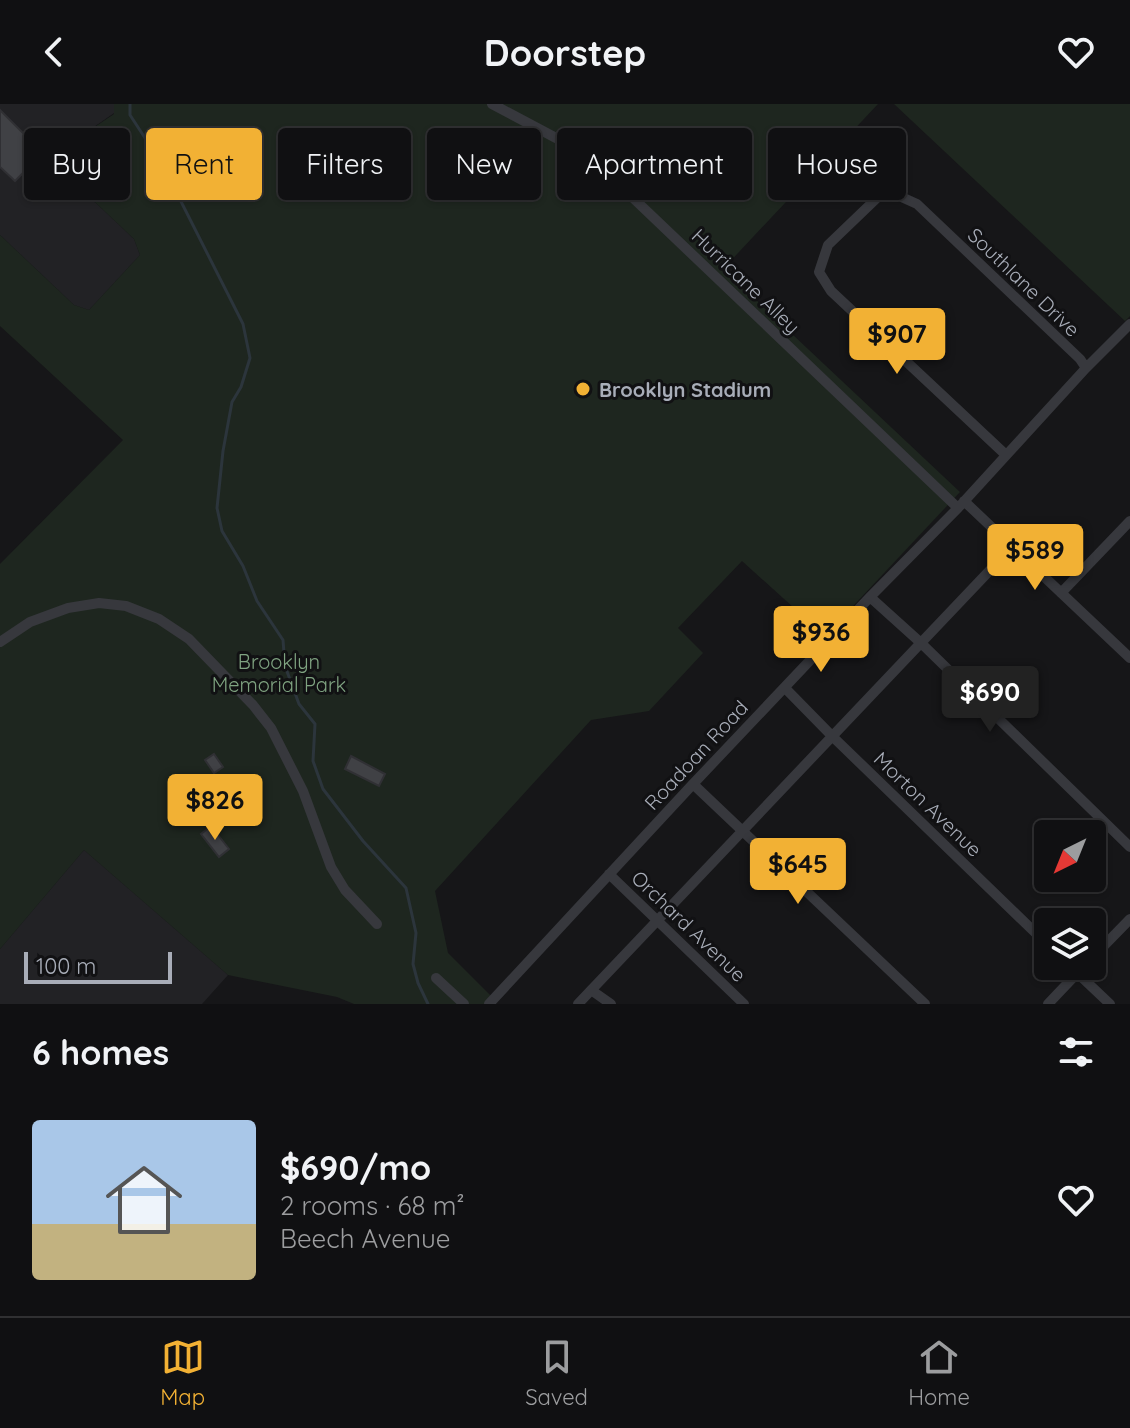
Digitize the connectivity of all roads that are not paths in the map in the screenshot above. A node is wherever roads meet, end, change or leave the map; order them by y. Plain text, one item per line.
1 (492, 104) edge
2 (1130, 324) edge
3 (1086, 368) junction
4 (1006, 455) junction
5 (961, 505) junction
6 (1130, 521) edge
7 (1012, 547) junction
8 (1061, 593) junction
9 (870, 597) junction
10 (0, 642) edge
11 (921, 643) junction
12 (1130, 658) edge
13 (785, 688) junction
14 (832, 736) junction
15 (693, 784) junction
16 (743, 830) junction
17 (1130, 847) edge
18 (609, 874) junction
19 (1130, 919) edge
20 (658, 920) junction
21 (377, 924) dead end
22 (1034, 931) edge
23 (1106, 944) edge
24 (436, 978) dead end
25 (1067, 980) edge
26 (1088, 980) edge
27 (591, 990) junction
28 (464, 1004) edge
29 (489, 1004) edge
30 (578, 1004) edge
31 (611, 1004) edge
32 (744, 1004) edge
33 (925, 1004) edge
34 (1048, 1004) edge
35 (1110, 1004) edge

1 - 5 street, Hurricane Alley
2 - 3 street, Roadoan Road
3 - 4 street, Roadoan Road
3 - 4 street, Southlane Drive
4 - 5 street, Roadoan Road
5 - 7 street, Hurricane Alley
5 - 9 street, Roadoan Road
6 - 8 street
7 - 8 street, Hurricane Alley
7 - 11 street
8 - 12 street, Hurricane Alley
9 - 11 street
9 - 13 street, Roadoan Road
10 - 21 street
11 - 14 street
11 - 17 street
13 - 14 street, Morton Avenue
13 - 15 street, Roadoan Road
14 - 16 street
14 - 22 street, Morton Avenue
15 - 16 street
15 - 18 street, Roadoan Road
16 - 20 street
16 - 33 street
18 - 20 street, Orchard Avenue
18 - 29 street, Roadoan Road
19 - 23 street
20 - 27 street
20 - 32 street, Orchard Avenue
24 - 28 street
25 - 34 street
26 - 35 street
27 - 30 street
27 - 31 street

